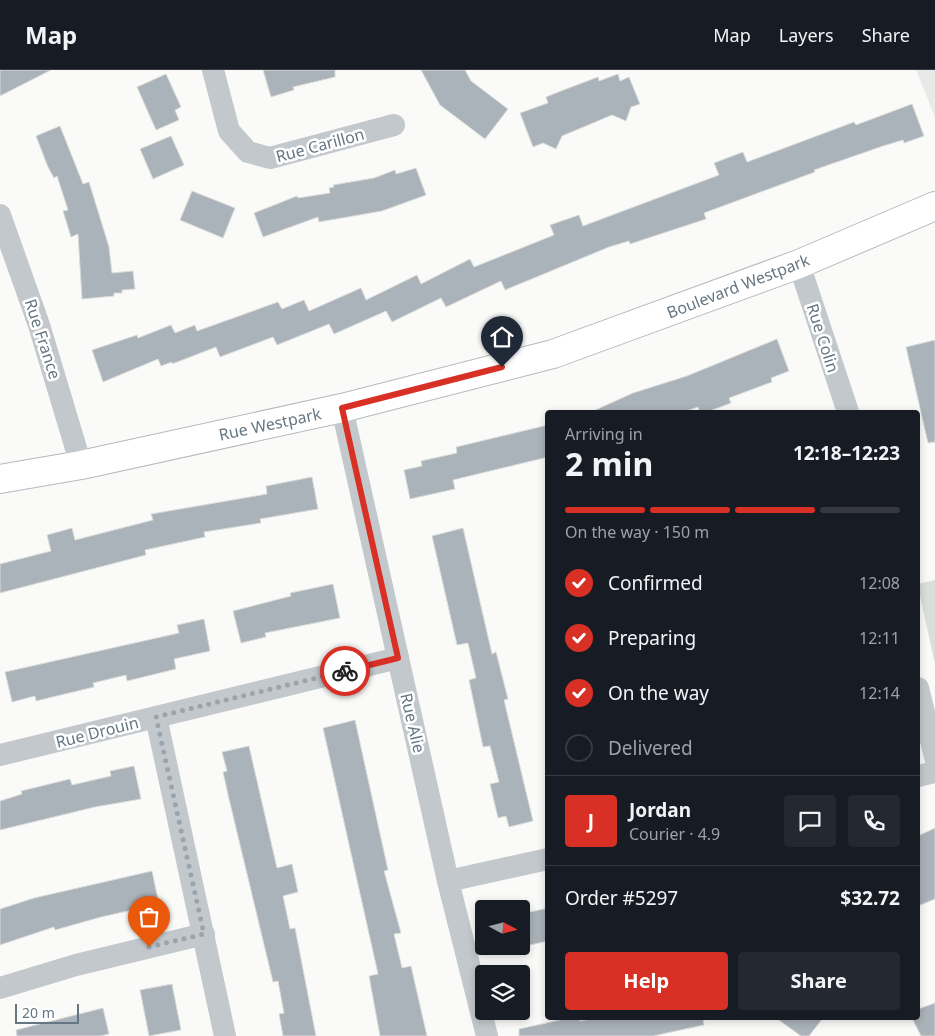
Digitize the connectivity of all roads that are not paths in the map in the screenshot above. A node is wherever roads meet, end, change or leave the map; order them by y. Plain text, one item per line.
1 (213, 70) edge
2 (394, 125) dead end
3 (935, 206) edge
4 (0, 216) edge
5 (799, 264) junction
6 (538, 358) joint
7 (342, 408) junction
8 (847, 410) edge
9 (81, 465) junction
10 (0, 479) edge
11 (398, 658) junction
12 (920, 696) edge
13 (156, 717) junction
14 (0, 756) edge
15 (935, 757) edge
16 (935, 772) edge
17 (920, 776) edge
18 (545, 860) edge
19 (448, 881) junction
20 (204, 934) junction
21 (0, 988) edge
22 (225, 1036) edge
23 (487, 1036) edge

1 - 2 street, Rue Carillon
3 - 5 street, Boulevard Westpark
4 - 9 street, Rue France
5 - 6 street, Boulevard Westpark
5 - 8 street, Rue Colin
6 - 7 street, Rue Westpark
7 - 9 street, Rue Westpark
7 - 11 street, Rue Alie
9 - 10 street, Rue Westpark
11 - 13 street, Rue Drouin
11 - 19 street, Rue Alie
12 - 15 street
13 - 14 street, Rue Drouin
13 - 20 street
16 - 17 street
18 - 19 street
19 - 23 street, Rue Alie
20 - 21 street
20 - 22 street

